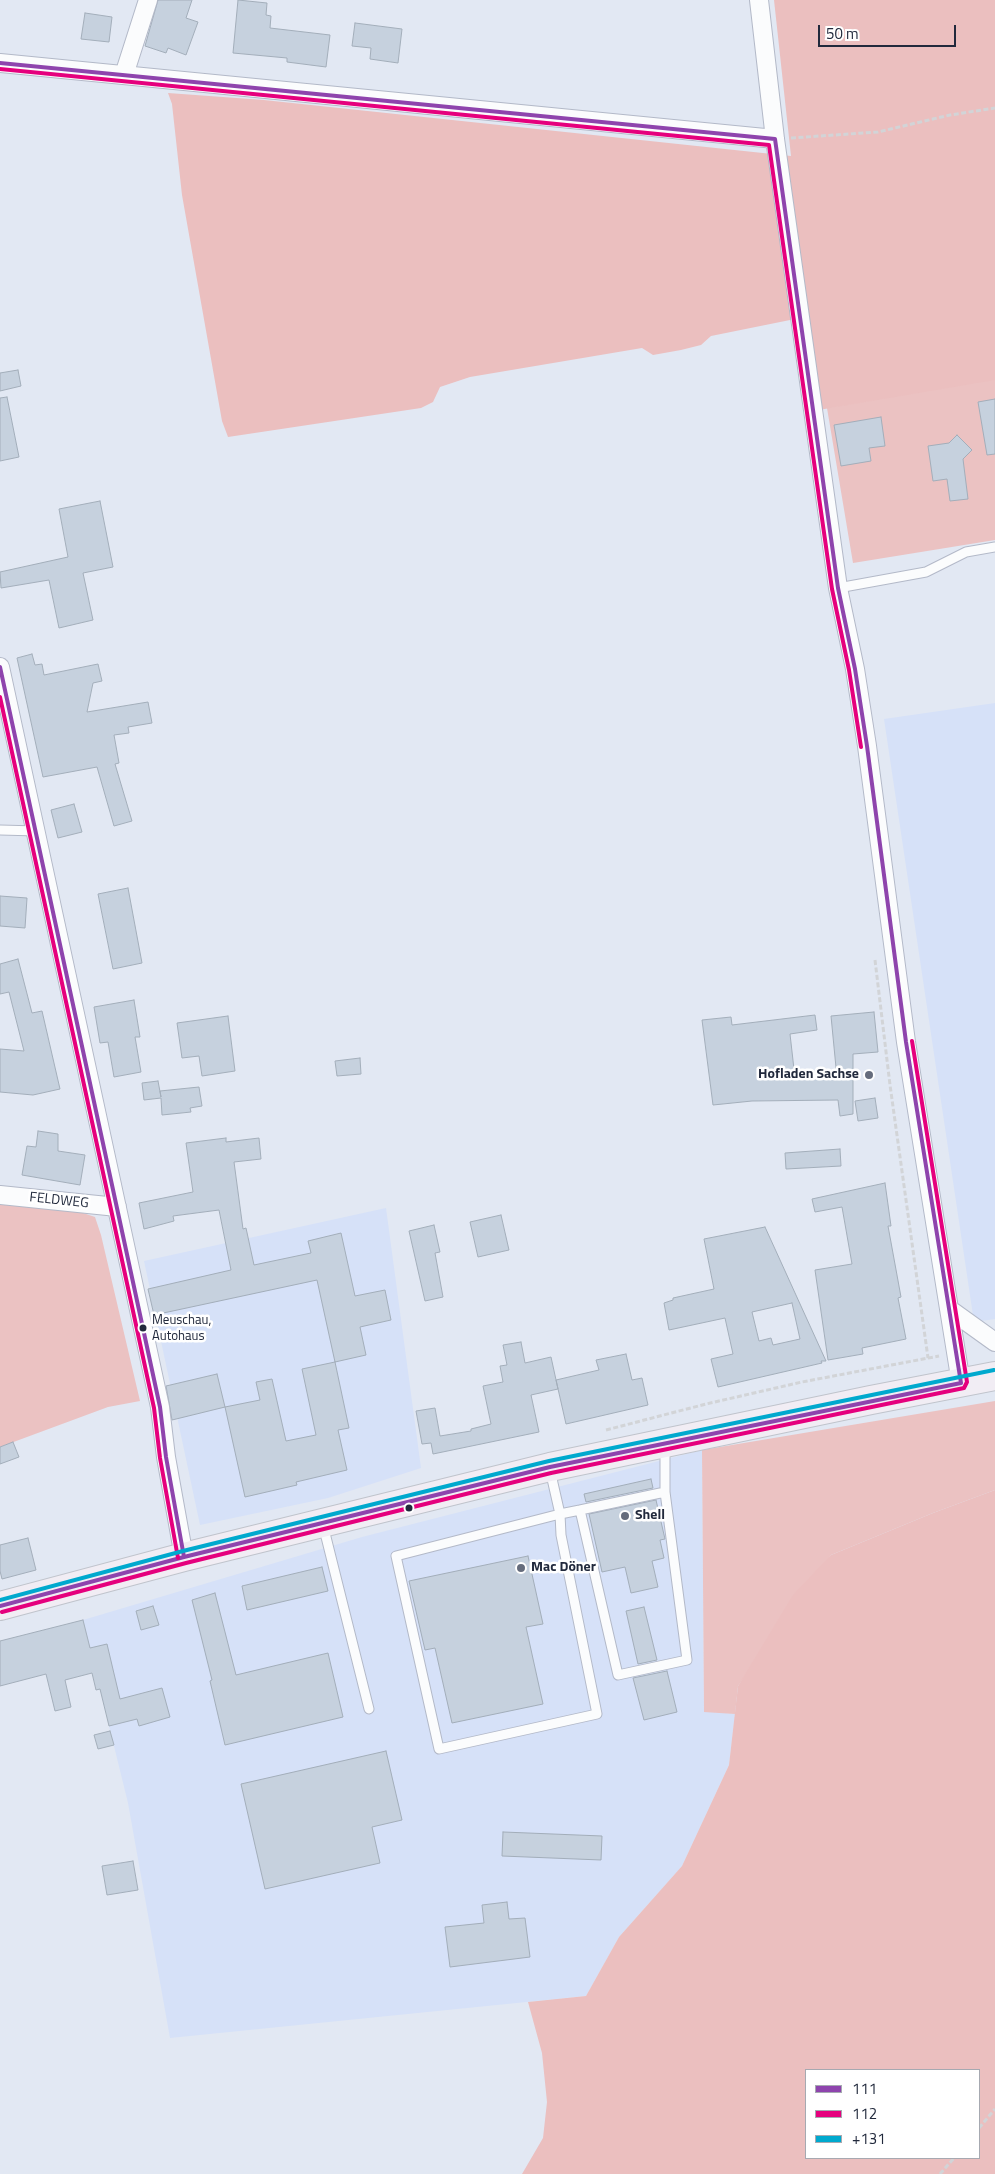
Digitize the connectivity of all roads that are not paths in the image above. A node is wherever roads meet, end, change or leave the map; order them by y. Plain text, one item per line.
1 (148, 0) edge
2 (759, 0) edge
3 (0, 63) edge
4 (124, 75) junction
5 (775, 139) junction
6 (995, 547) edge
7 (838, 588) junction
8 (0, 667) edge
9 (0, 830) edge
10 (37, 831) junction
11 (0, 1195) edge
12 (117, 1207) junction
13 (949, 1309) junction
14 (995, 1342) edge
15 (995, 1376) edge
16 (961, 1382) junction
17 (665, 1444) junction
18 (550, 1467) junction
19 (664, 1492) junction
20 (580, 1510) junction
21 (560, 1514) junction
22 (322, 1523) junction
23 (184, 1557) junction
24 (0, 1606) edge
25 (369, 1709) dead end

1 - 4 street
2 - 5 street
3 - 4 street
4 - 5 street
5 - 7 street
6 - 7 lane
7 - 13 street
8 - 10 street
9 - 10 lane
10 - 12 street
11 - 12 street, FELDWEG
12 - 23 street
13 - 14 street
13 - 16 street
15 - 16 main road
16 - 17 main road
17 - 18 main road
17 - 19 lane
18 - 21 lane
18 - 22 main road
19 - 20 lane
19 - 20 lane
20 - 21 lane
21 - 21 lane
22 - 23 main road
22 - 25 lane
23 - 24 main road

